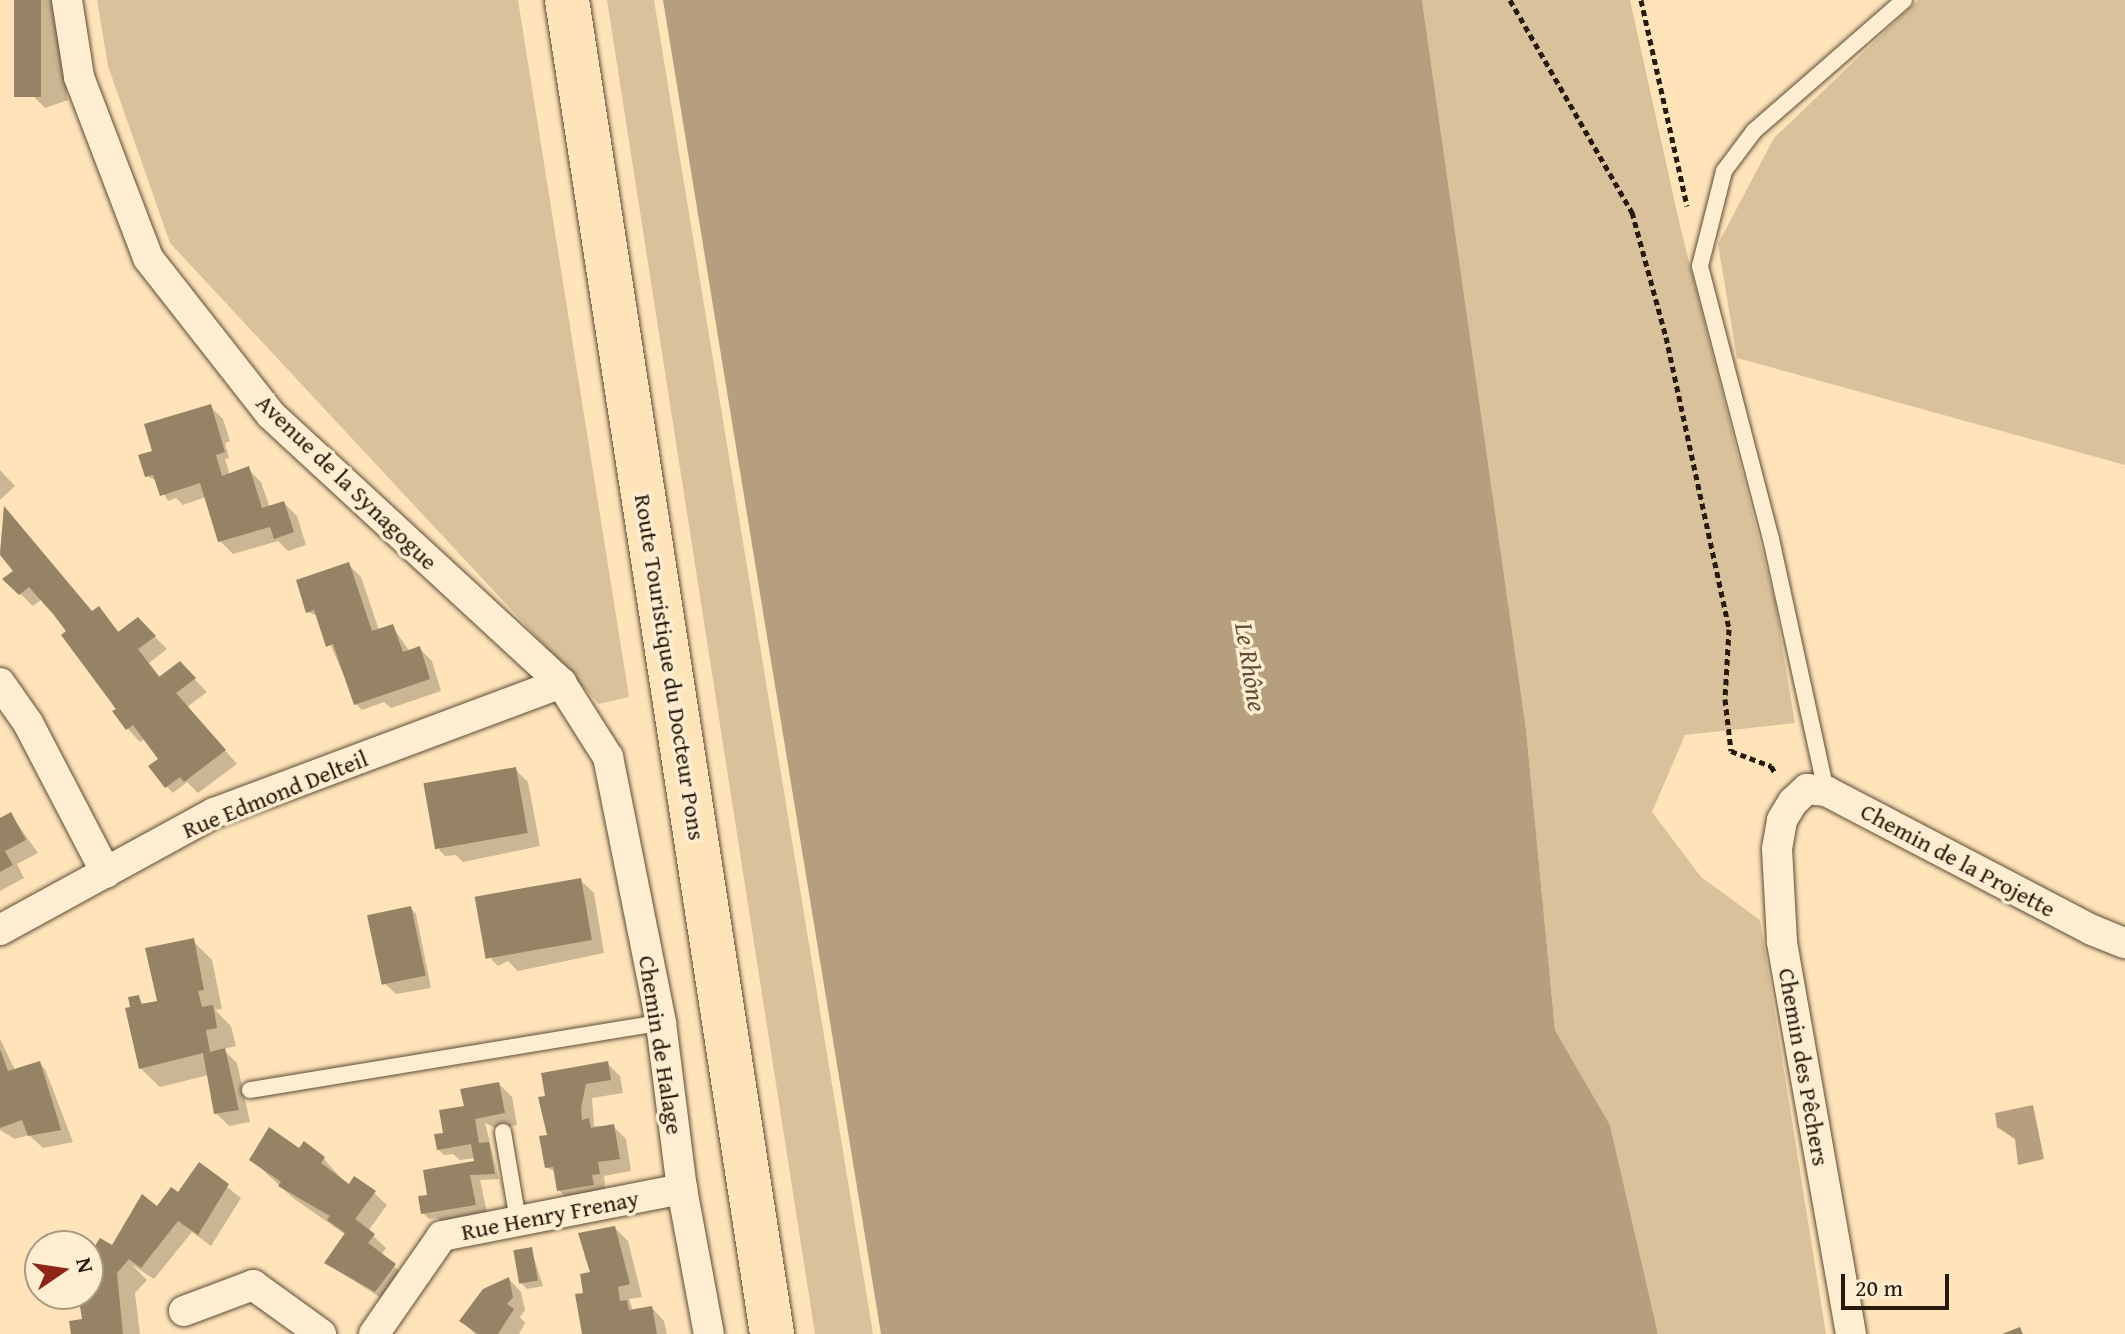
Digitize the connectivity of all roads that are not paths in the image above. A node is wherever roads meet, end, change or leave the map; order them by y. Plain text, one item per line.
1 (67, 0) edge
2 (567, 0) edge
3 (1904, 0) edge
4 (0, 683) edge
5 (561, 683) junction
6 (608, 757) joint
7 (1826, 791) junction
8 (106, 873) junction
9 (0, 930) edge
10 (2125, 943) edge
11 (661, 1023) junction
12 (250, 1090) dead end
13 (503, 1132) dead end
14 (682, 1189) junction
15 (518, 1221) junction
16 (184, 1311) dead end
17 (321, 1334) edge
18 (374, 1334) edge
19 (709, 1334) edge
20 (772, 1334) edge
21 (1851, 1334) edge

1 - 5 street, Avenue de la Synagogue
2 - 20 highway, Route Touristique du Docteur Pons
3 - 7 lane
4 - 8 street
5 - 6 street, Avenue de la Synagogue
5 - 8 street, Rue Edmond Delteil
6 - 11 street, Chemin de Halage
7 - 10 street, Chemin de la Projette
7 - 21 street, Chemin des Pêchers
8 - 9 street, Rue Edmond Delteil
11 - 12 lane
11 - 14 street, Chemin de Halage
13 - 15 lane
14 - 15 street, Rue Henry Frenay
14 - 19 street, Chemin de Halage
15 - 18 street, Rue Henry Frenay
16 - 17 street

